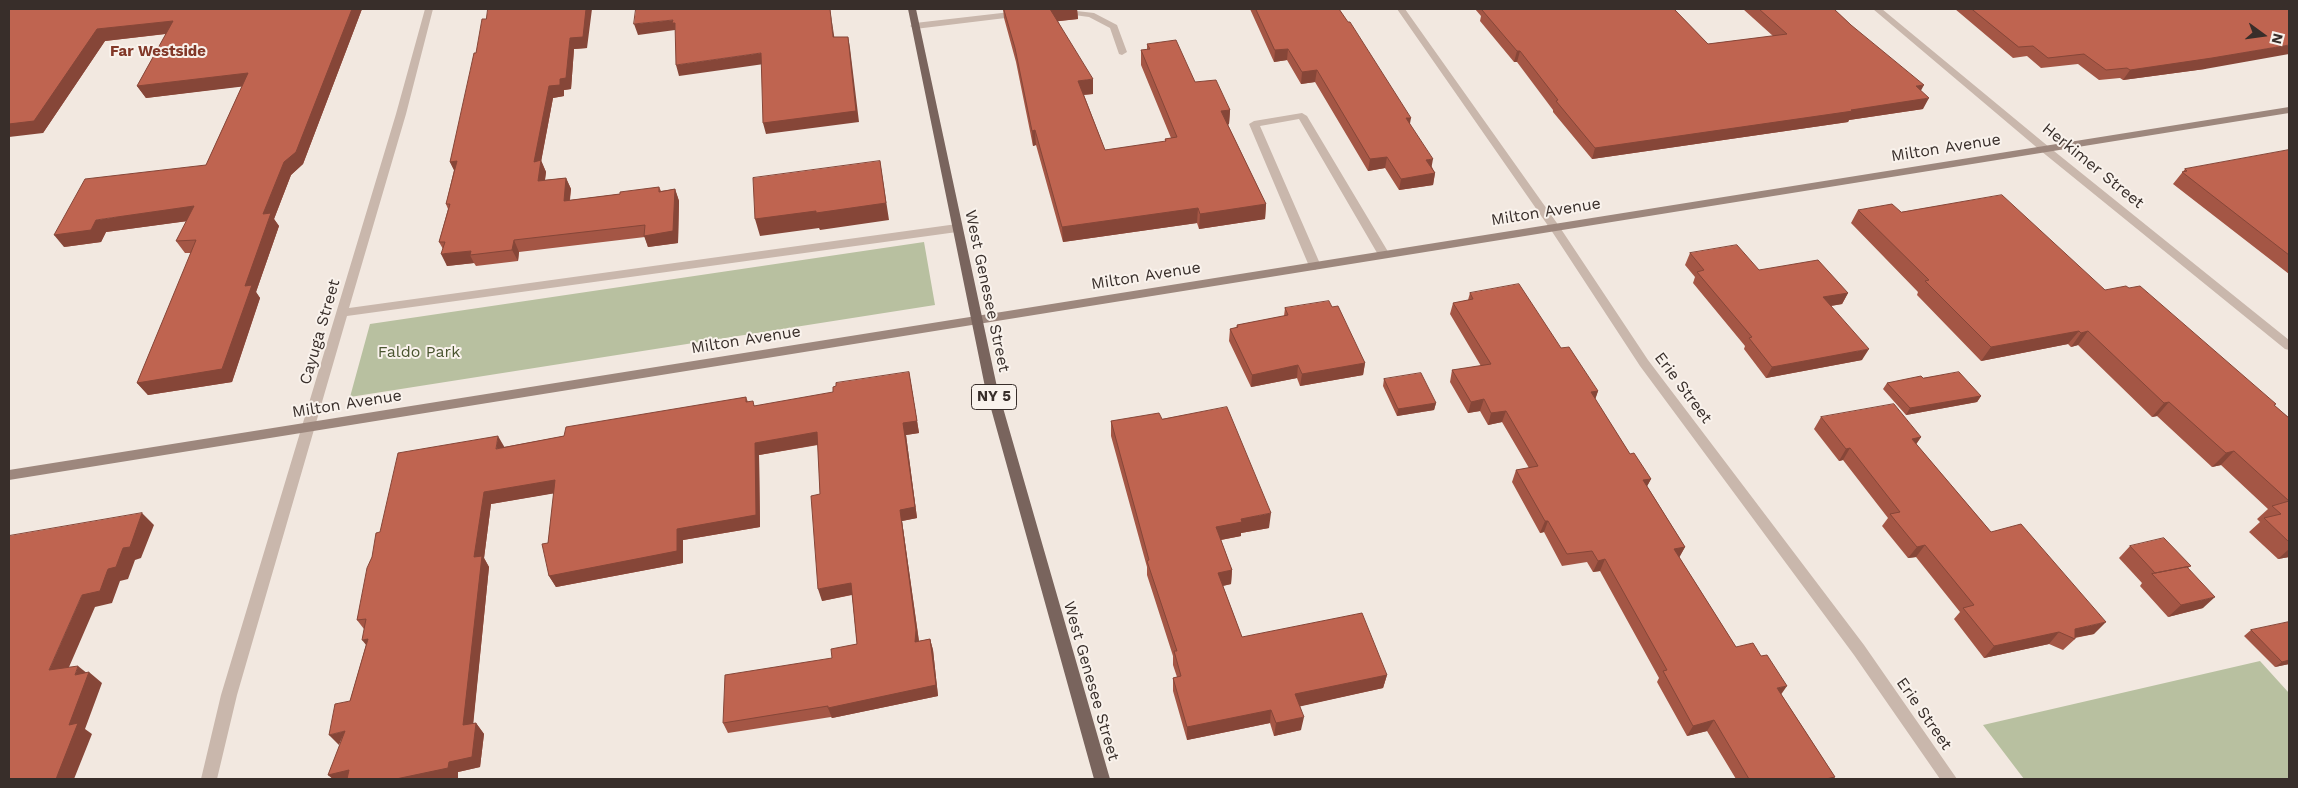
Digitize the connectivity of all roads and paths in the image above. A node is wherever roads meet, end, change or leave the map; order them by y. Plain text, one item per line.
1 (428, 9) edge
2 (912, 9) edge
3 (1401, 9) edge
4 (1877, 9) edge
5 (1051, 11) edge
6 (1033, 13) edge
7 (915, 26) junction
8 (1122, 52) dead end
9 (2289, 110) edge
10 (2045, 149) junction
11 (958, 228) junction
12 (1555, 228) junction
13 (1384, 255) junction
14 (1315, 266) junction
15 (343, 313) junction
16 (977, 319) junction
17 (2289, 346) edge
18 (310, 426) junction
19 (9, 475) edge
20 (209, 779) edge
21 (1102, 779) edge
22 (1949, 779) edge

1 - 15 street, Cayuga Street
2 - 7 main road, West Genesee Street / NY 5
3 - 12 street, Erie Street
4 - 10 street, Herkimer Street
5 - 8 street
6 - 7 street
7 - 11 main road, West Genesee Street / NY 5
9 - 10 street, Milton Avenue
10 - 12 street, Milton Avenue
10 - 17 street, Herkimer Street
11 - 15 street
11 - 16 main road, West Genesee Street / NY 5
12 - 13 street, Milton Avenue
12 - 22 street, Erie Street
13 - 14 street, Milton Avenue
13 - 14 street
14 - 16 street, Milton Avenue
15 - 18 street, Cayuga Street
16 - 18 street, Milton Avenue
16 - 21 main road, West Genesee Street / NY 5
18 - 19 street, Milton Avenue
18 - 20 street, Cayuga Street

